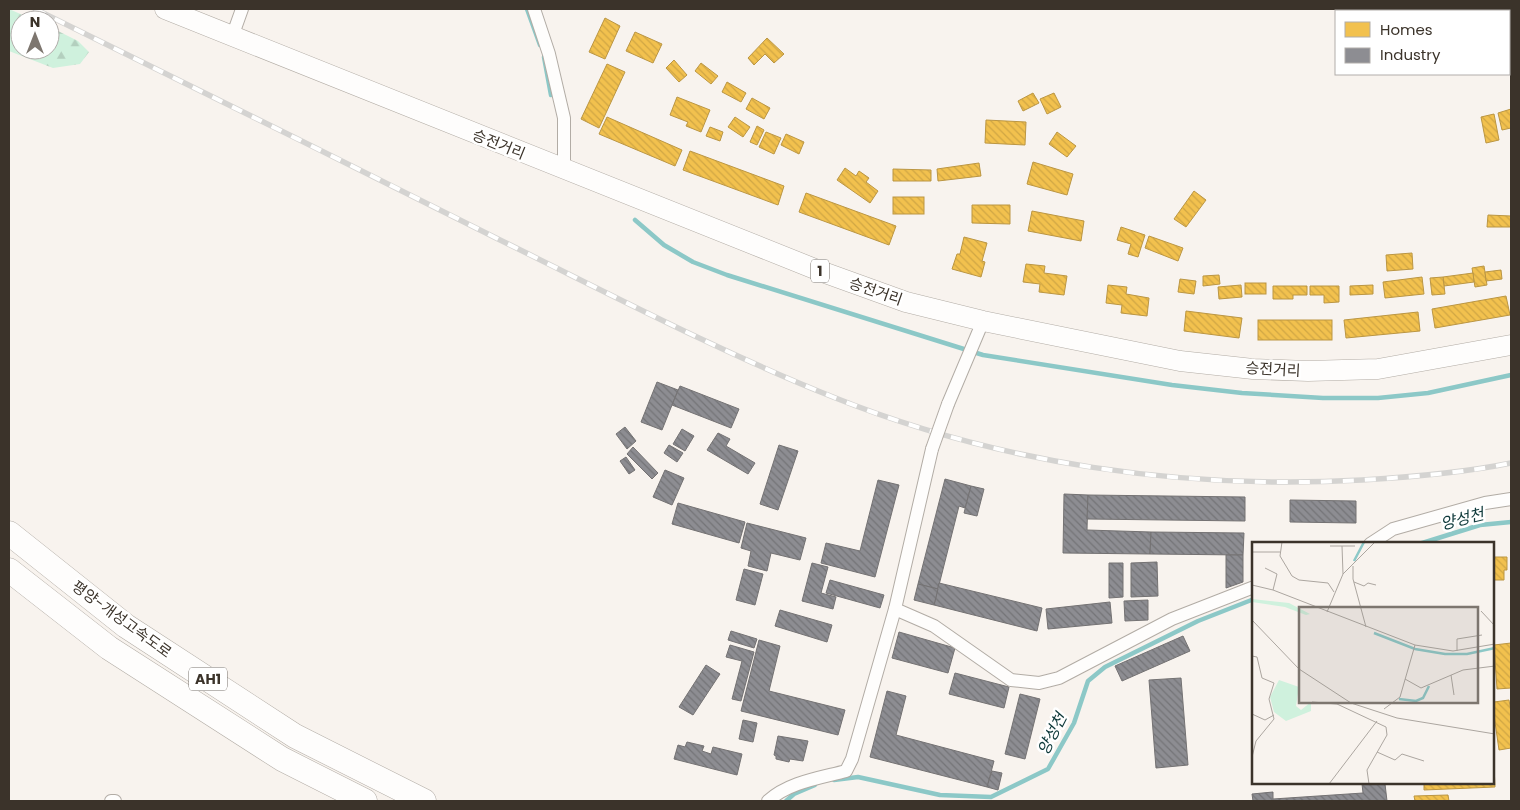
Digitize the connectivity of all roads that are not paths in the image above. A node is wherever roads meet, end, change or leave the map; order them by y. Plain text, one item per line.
1 (165, 9) edge
2 (242, 9) edge
3 (534, 9) edge
4 (232, 37) junction
5 (564, 170) junction
6 (983, 321) junction
7 (1511, 345) edge
8 (1511, 499) edge
9 (9, 533) edge
10 (1373, 542) edge
11 (9, 570) edge
12 (1252, 588) edge
13 (895, 609) junction
14 (365, 801) edge
15 (424, 801) edge
16 (768, 801) edge

1 - 4 main road, 승전거리 / 1
2 - 4 street
3 - 5 street
4 - 5 main road, 승전거리 / 1
5 - 6 main road, 승전거리 / 1
6 - 7 main road, 승전거리 / 1
6 - 13 street, bridge
8 - 10 street
9 - 15 highway, 평양-개성고속도로 / AH1
11 - 14 highway, 평양-개성고속도로 / AH1
12 - 13 street
13 - 16 street

